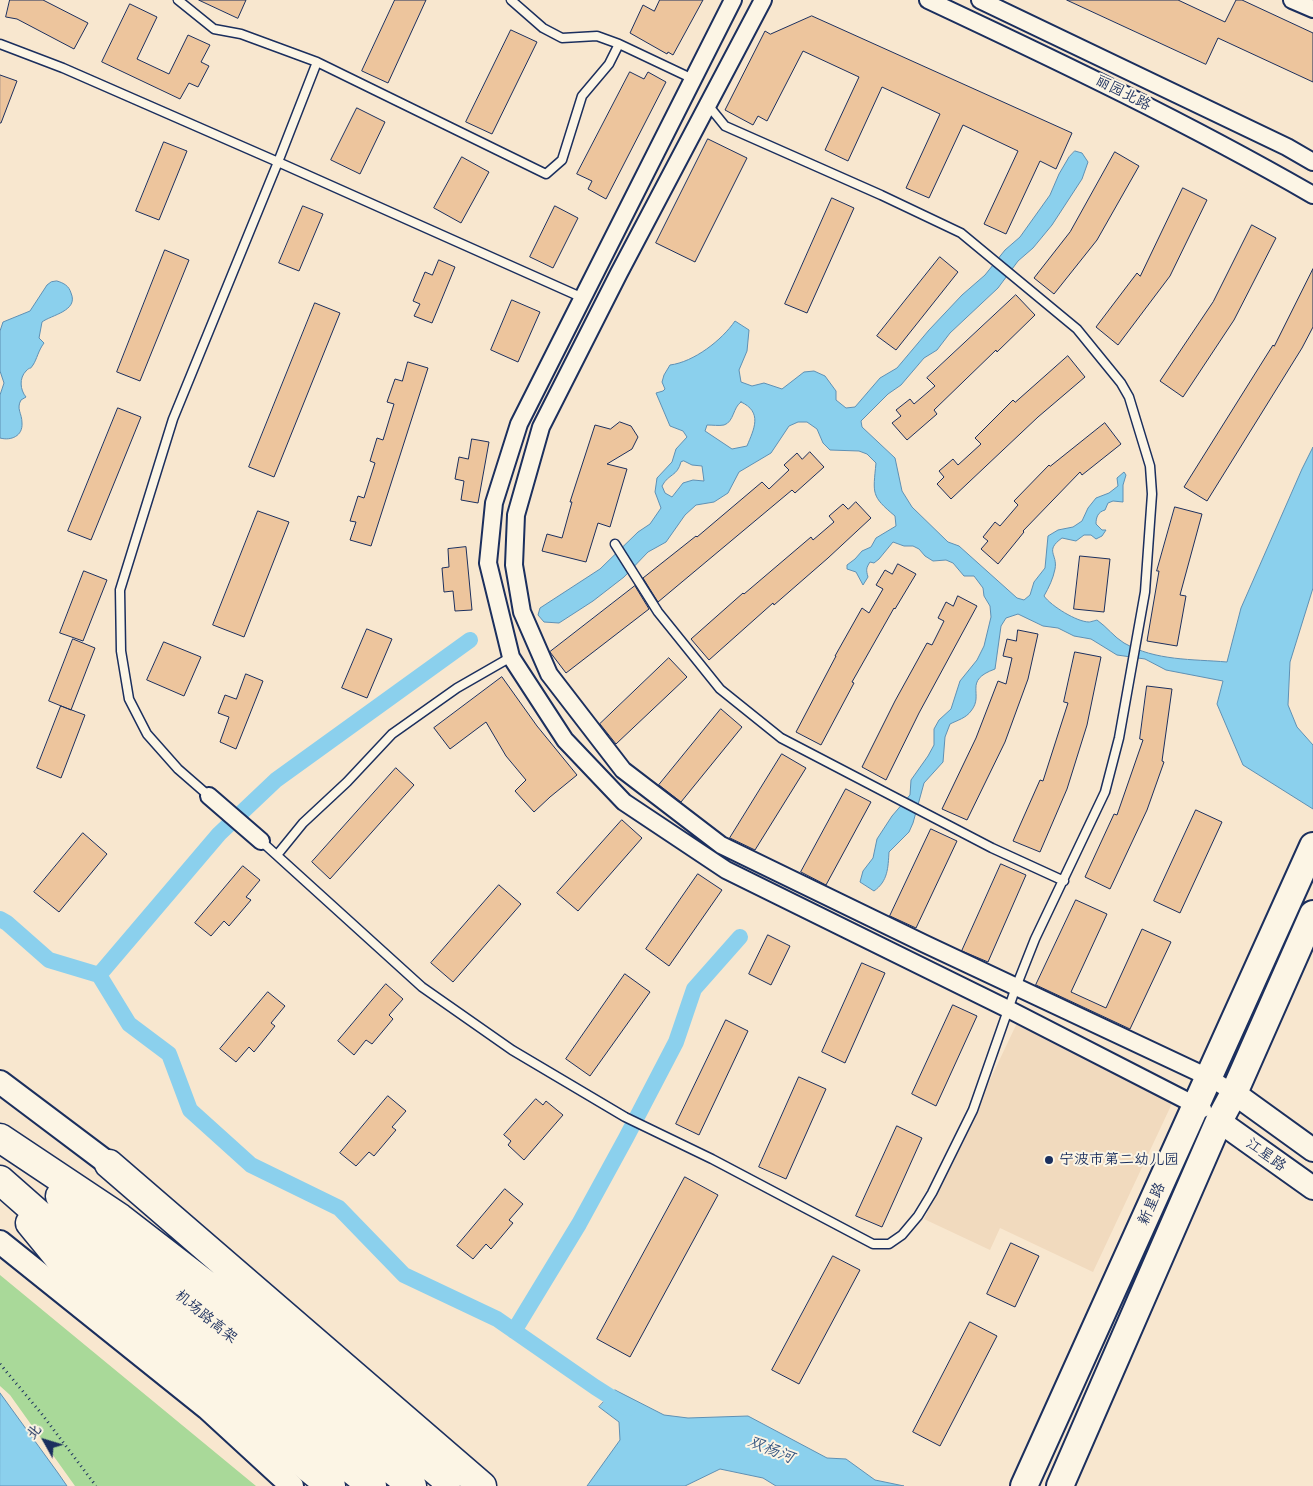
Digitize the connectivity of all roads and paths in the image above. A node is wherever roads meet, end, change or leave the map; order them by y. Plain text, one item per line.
1 (178, 0) edge
2 (510, 0) edge
3 (733, 0) edge
4 (763, 0) edge
5 (928, 0) edge
6 (980, 0) edge
7 (1292, 0) edge
8 (1313, 10) edge
9 (0, 44) edge
10 (619, 44) junction
11 (317, 62) junction
12 (693, 79) junction
13 (708, 105) junction
14 (278, 162) junction
15 (1313, 162) edge
16 (1313, 195) edge
17 (583, 298) junction
18 (614, 544) dead end
19 (511, 657) junction
20 (209, 796) joint
21 (261, 841) joint
22 (276, 855) junction
23 (1309, 857) edge
24 (1064, 881) junction
25 (1313, 914) edge
26 (1016, 987) junction
27 (1008, 1009) junction
28 (1210, 1078) junction
29 (0, 1082) edge
30 (1234, 1093) junction
31 (1197, 1104) junction
32 (1219, 1121) junction
33 (0, 1138) edge
34 (0, 1147) edge
35 (1313, 1150) edge
36 (109, 1164) joint
37 (0, 1180) edge
38 (0, 1187) edge
39 (1313, 1188) edge
40 (0, 1242) edge
41 (0, 1364) edge
42 (207, 1408) junction
43 (450, 1483) edge
44 (96, 1486) edge
45 (292, 1486) edge
46 (302, 1486) edge
47 (331, 1486) edge
48 (372, 1486) edge
49 (412, 1486) edge
50 (482, 1486) edge
51 (1024, 1486) edge
52 (1060, 1486) edge

1 - 11 lane
2 - 10 lane
3 - 12 street
4 - 13 street
5 - 16 street, 丽园北路
6 - 15 street, 丽园北路
7 - 8 street
9 - 14 lane
10 - 11 lane
10 - 12 lane
11 - 14 lane
12 - 17 street
13 - 24 lane
13 - 26 street
14 - 17 lane
14 - 20 lane
17 - 19 street
18 - 24 lane
19 - 22 lane
19 - 27 street
20 - 21 street
21 - 22 lane
22 - 27 lane
23 - 28 main road, 新星路
24 - 26 lane
25 - 30 main road, 新星路
26 - 27 lane
26 - 28 street
27 - 31 street
28 - 30 street
28 - 31 main road, 新星路
29 - 36 main road
30 - 32 main road, 新星路
30 - 35 main road, 江星路
31 - 32 street
31 - 51 main road, 新星路
32 - 39 main road, 江星路
32 - 52 main road, 新星路
33 - 43 highway
34 - 49 highway, 机场路高架
36 - 50 highway
37 - 48 highway, 机场路高架
38 - 47 highway
40 - 42 main road
41 - 44 path
42 - 45 main road
42 - 46 highway

